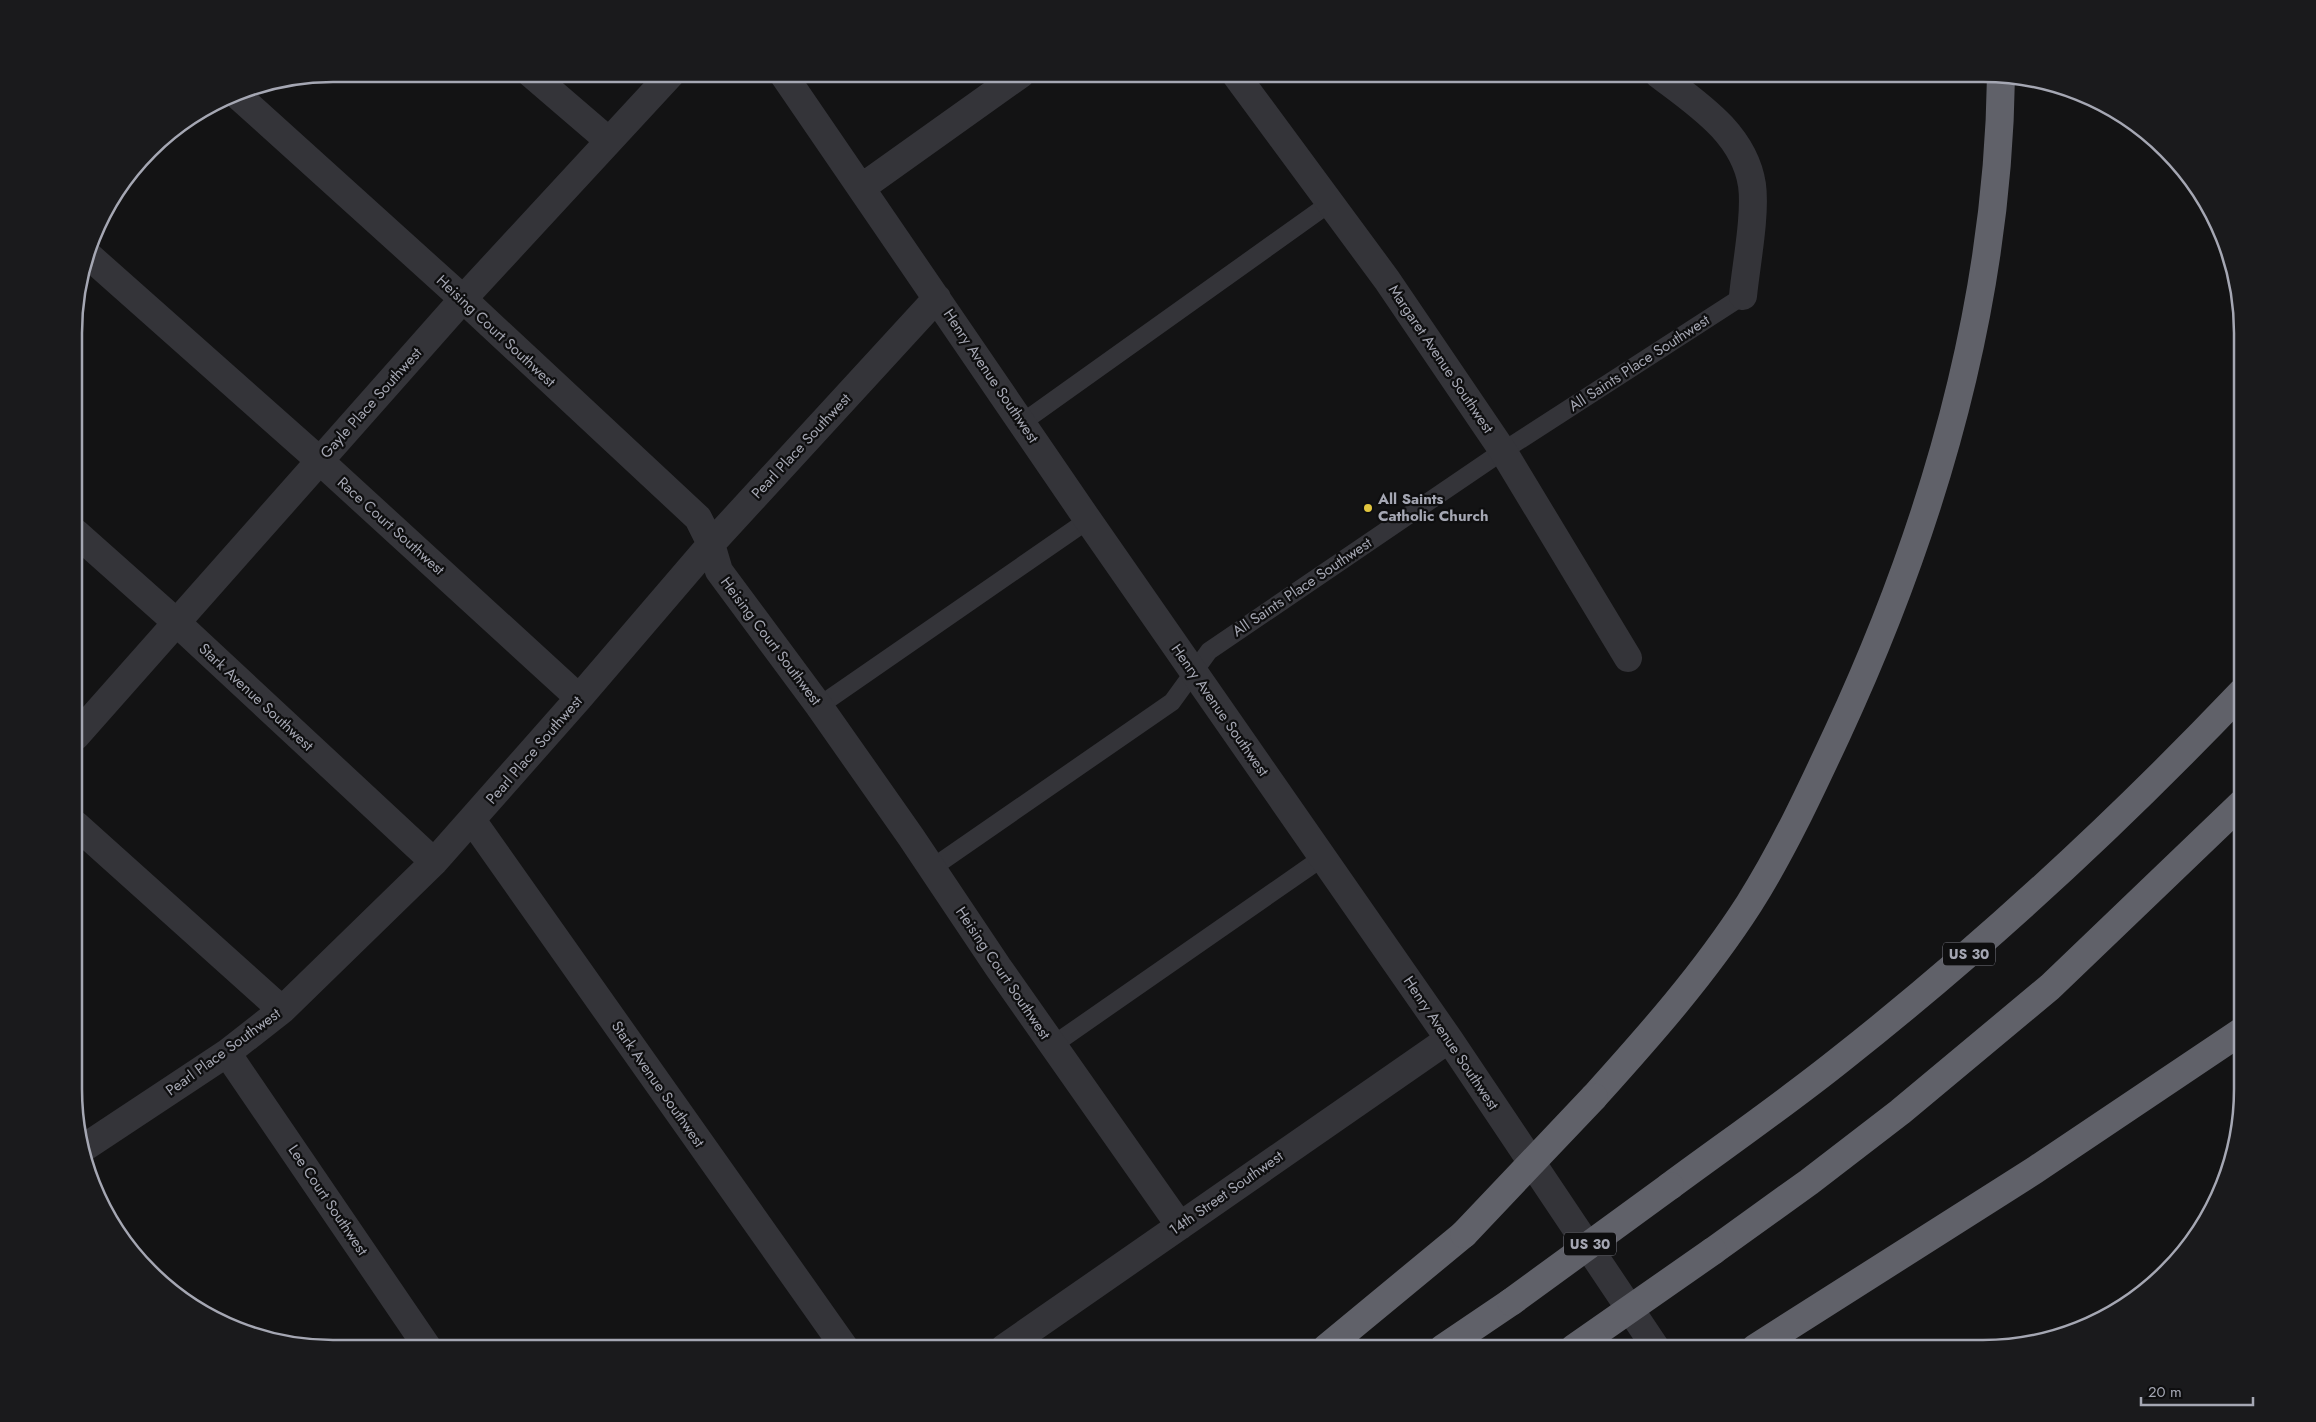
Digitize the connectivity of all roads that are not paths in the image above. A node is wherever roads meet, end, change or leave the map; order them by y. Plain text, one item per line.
1 (540, 82) edge
2 (663, 82) edge
3 (788, 82) edge
4 (1010, 82) edge
5 (1240, 82) edge
6 (1668, 82) edge
7 (2001, 83) edge
8 (243, 100) edge
9 (608, 141) junction
10 (861, 188) junction
11 (1330, 203) junction
12 (94, 260) edge
13 (1743, 296) joint
14 (937, 298) junction
15 (463, 299) junction
16 (1023, 422) junction
17 (1502, 450) junction
18 (320, 461) junction
19 (1088, 520) junction
20 (82, 538) edge
21 (711, 544) junction
22 (176, 622) junction
23 (1628, 658) dead end
24 (1193, 670) junction
25 (579, 698) junction
26 (2233, 701) edge
27 (819, 706) junction
28 (82, 729) edge
29 (2233, 812) edge
30 (472, 820) junction
31 (82, 830) edge
32 (1322, 858) junction
33 (434, 862) junction
34 (932, 868) junction
35 (282, 1010) junction
36 (2233, 1038) edge
37 (1449, 1039) junction
38 (1053, 1045) junction
39 (227, 1053) junction
40 (89, 1144) edge
41 (1180, 1226) junction
42 (423, 1340) edge
43 (839, 1340) edge
44 (1016, 1340) edge
45 (1336, 1340) edge
46 (1455, 1340) edge
47 (1585, 1340) edge
48 (1651, 1340) edge
49 (1768, 1340) edge

1 - 9 street
2 - 9 street, Gayle Place Southwest
3 - 10 street, Henry Avenue Southwest
4 - 10 street
5 - 11 street, Margaret Avenue Southwest
6 - 13 street
7 - 45 highway, bridge
8 - 15 street, Heising Court Southwest
9 - 15 street, Gayle Place Southwest
10 - 14 street, Henry Avenue Southwest
11 - 16 lane
11 - 17 street, Margaret Avenue Southwest
12 - 18 street, Race Court Southwest
13 - 17 lane, All Saints Place Southwest
14 - 16 street, Henry Avenue Southwest
14 - 21 street, Pearl Place Southwest
15 - 18 street, Gayle Place Southwest
15 - 21 street, Heising Court Southwest
16 - 19 street, Henry Avenue Southwest
17 - 23 street, Margaret Avenue Southwest
17 - 24 lane, All Saints Place Southwest
18 - 22 street, Gayle Place Southwest
18 - 25 street, Race Court Southwest
19 - 24 street, Henry Avenue Southwest
19 - 27 lane
20 - 22 street, Stark Avenue Southwest
21 - 25 street, Pearl Place Southwest
21 - 27 street, Heising Court Southwest
22 - 28 street, Gayle Place Southwest
22 - 33 street, Stark Avenue Southwest
24 - 32 street, Henry Avenue Southwest
24 - 34 lane, All Saints Place Southwest
25 - 30 street, Pearl Place Southwest
26 - 46 highway, US 30, bridge
27 - 34 street, Heising Court Southwest
29 - 47 highway, bridge
30 - 33 street, Pearl Place Southwest
30 - 43 street, Stark Avenue Southwest
31 - 35 street
32 - 37 street, Henry Avenue Southwest
32 - 38 lane
33 - 35 street, Pearl Place Southwest
34 - 38 street, Heising Court Southwest
35 - 39 street, Pearl Place Southwest
36 - 49 highway
37 - 41 street, 14th Street Southwest
37 - 48 street, Henry Avenue Southwest
38 - 41 street, Heising Court Southwest
39 - 40 street, Pearl Place Southwest
39 - 42 street, Lee Court Southwest
41 - 44 street, 14th Street Southwest

